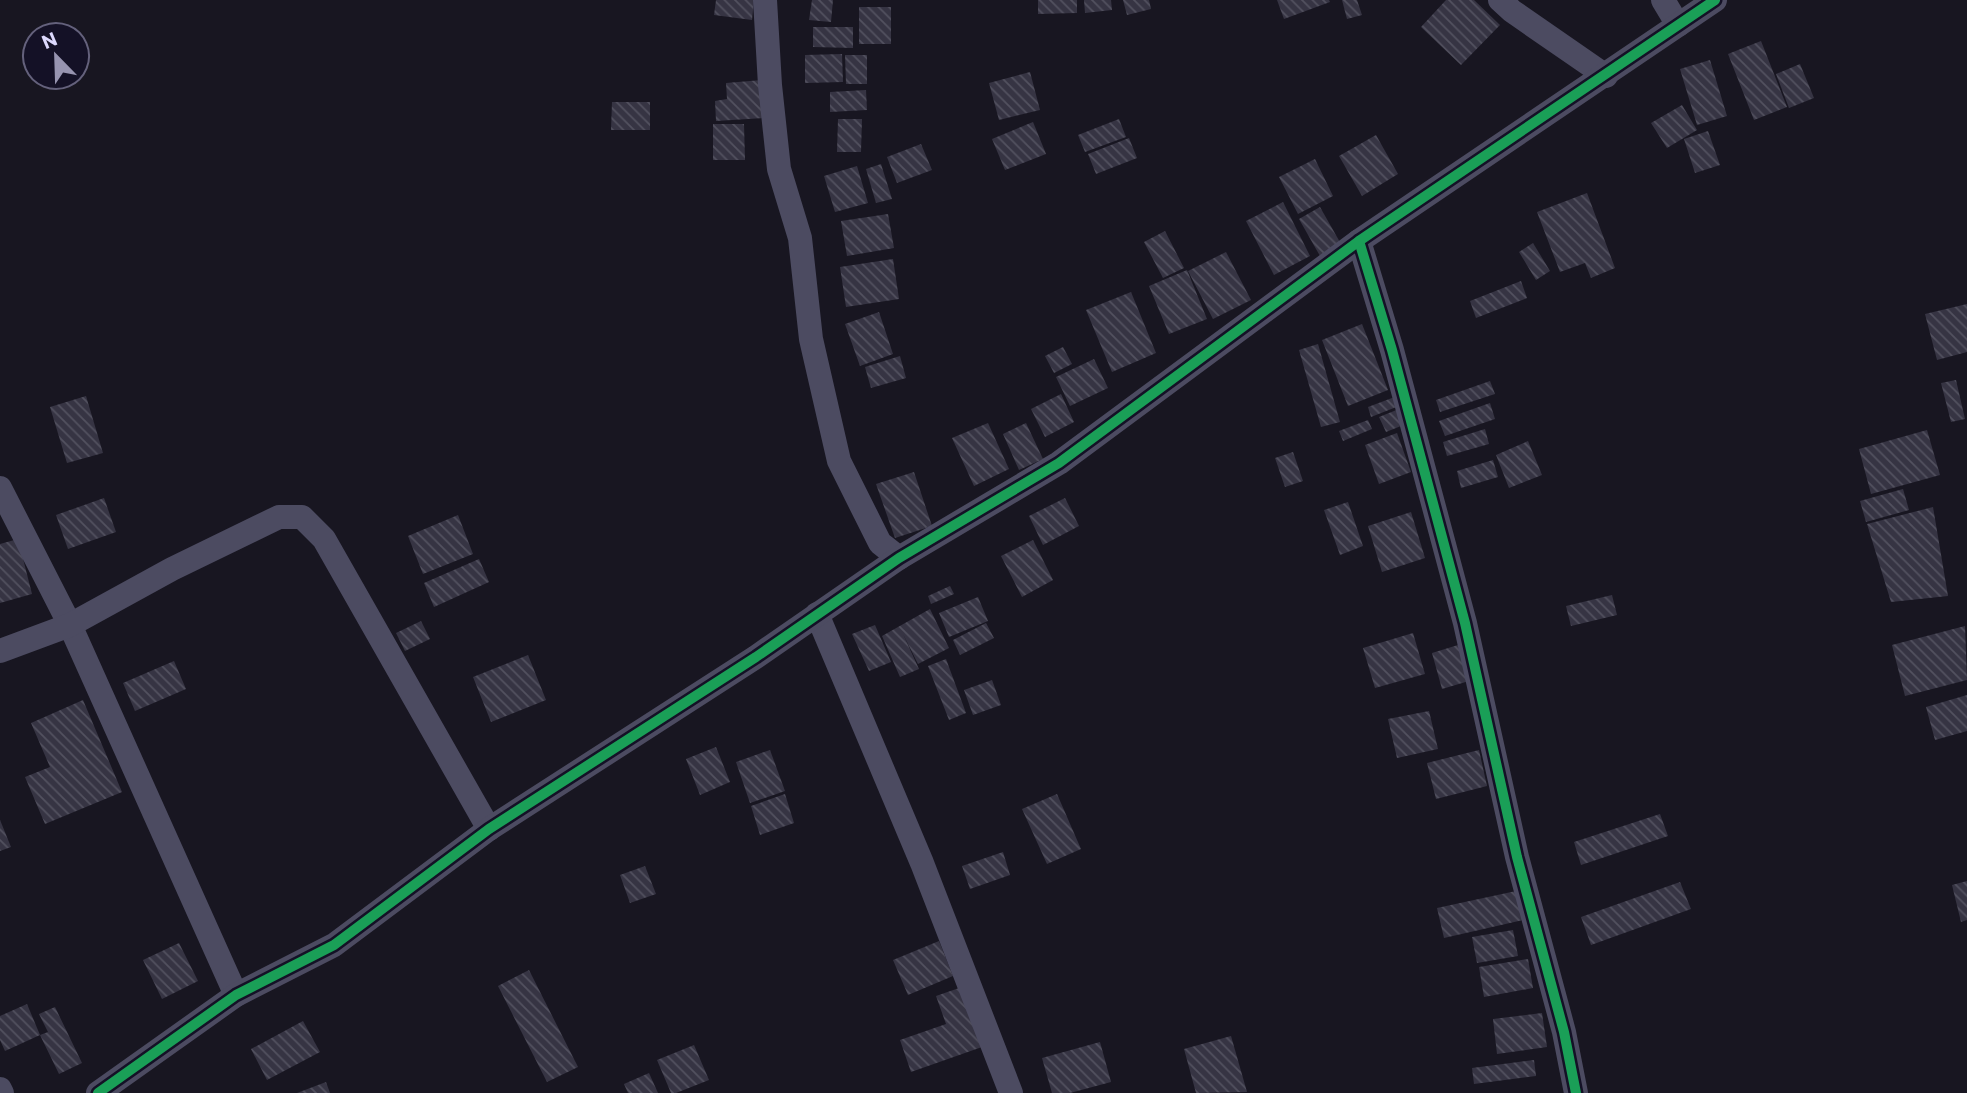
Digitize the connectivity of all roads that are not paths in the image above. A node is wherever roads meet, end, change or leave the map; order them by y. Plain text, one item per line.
1 (765, 0) edge
2 (1500, 0) edge
3 (1663, 0) edge
4 (1715, 0) edge
5 (1678, 25) junction
6 (1606, 76) junction
7 (1359, 242) junction
8 (0, 488) edge
9 (899, 558) junction
10 (817, 614) junction
11 (70, 625) junction
12 (0, 651) edge
13 (489, 829) junction
14 (236, 995) junction
15 (98, 1093) edge
16 (1011, 1093) edge
17 (1576, 1093) edge

1 - 9 street
2 - 6 street
3 - 5 street
4 - 5 street
5 - 6 street
6 - 7 street
7 - 9 street
7 - 17 street
8 - 11 street
9 - 10 street
10 - 13 street
10 - 16 street
11 - 12 street
11 - 13 street
11 - 14 street
13 - 14 street
14 - 15 street

